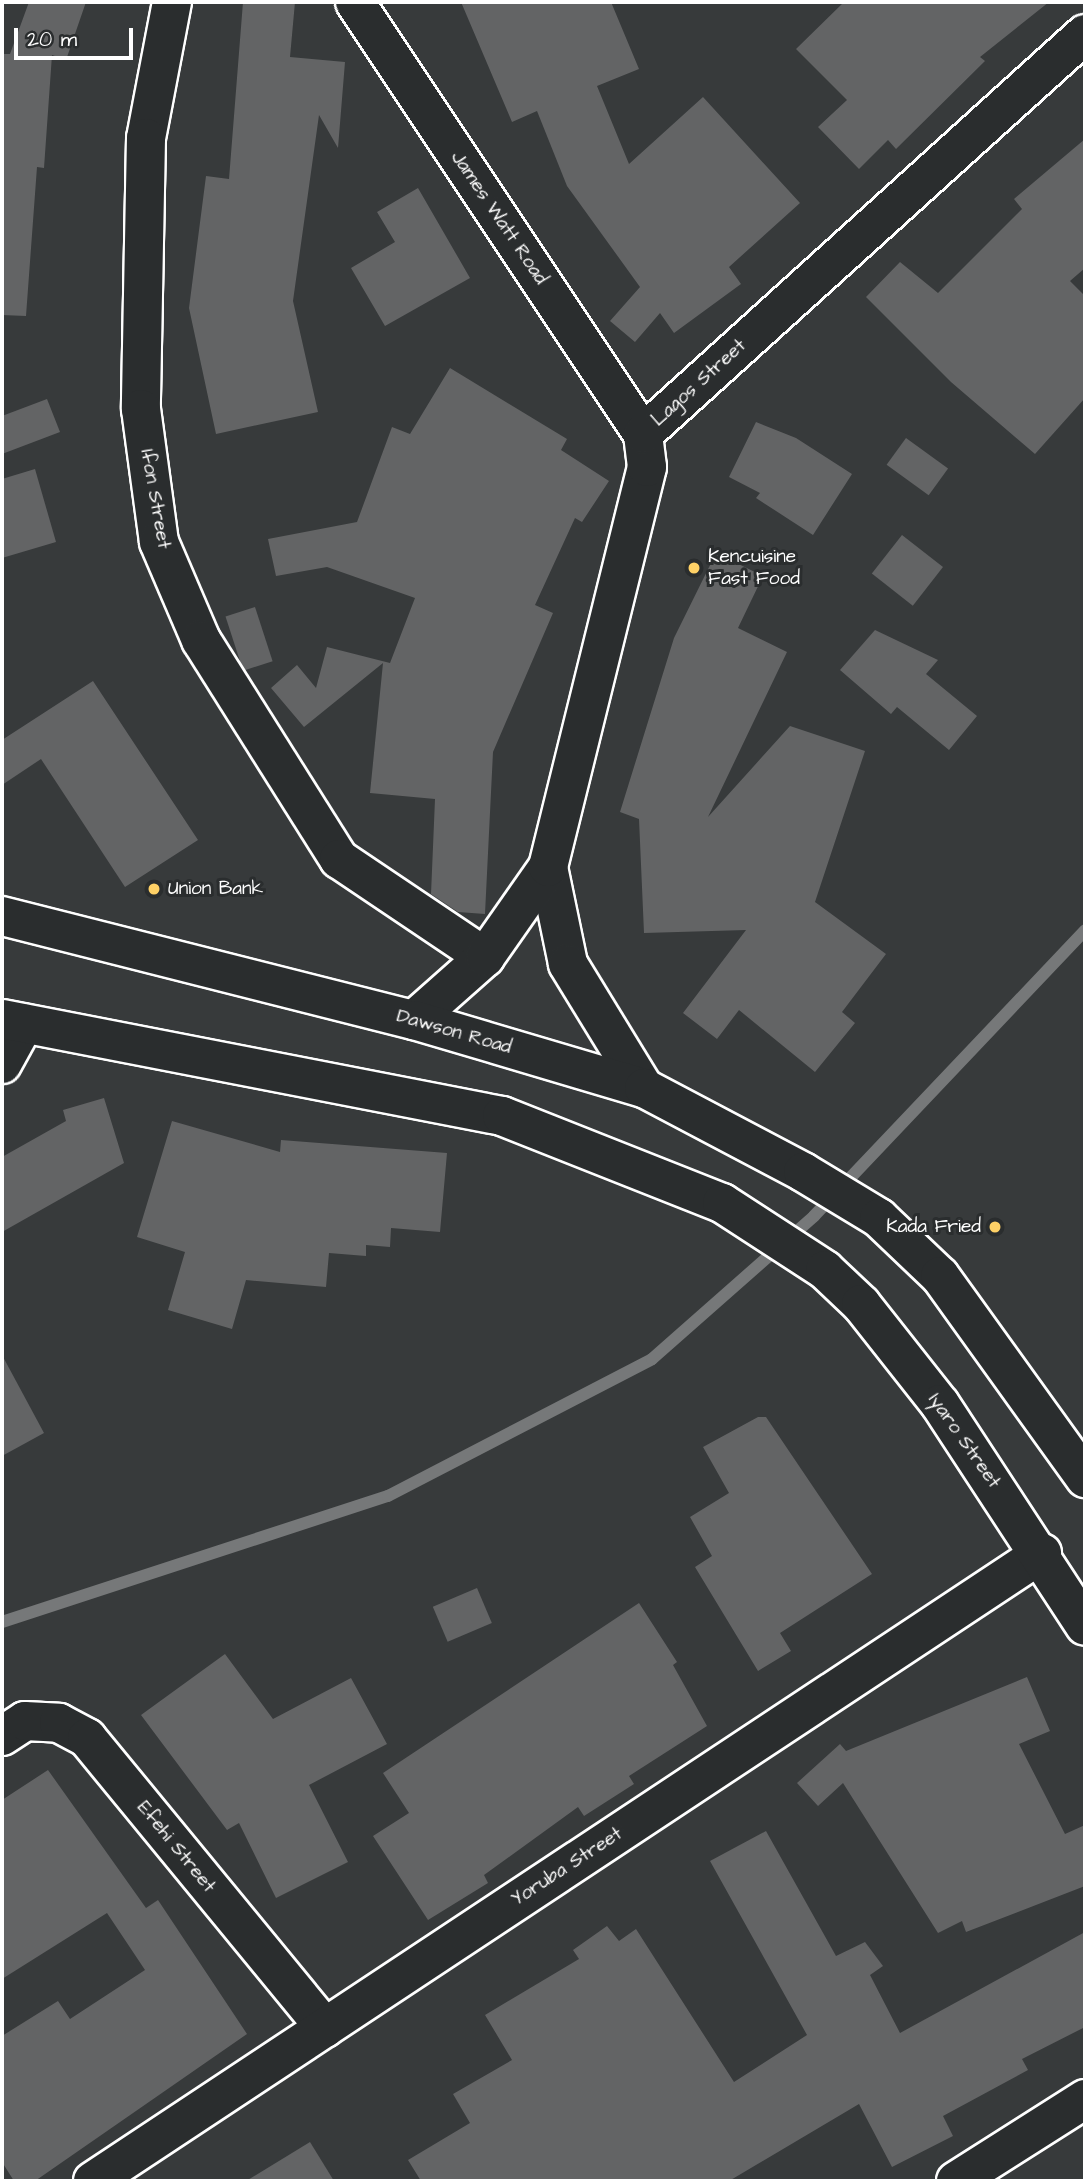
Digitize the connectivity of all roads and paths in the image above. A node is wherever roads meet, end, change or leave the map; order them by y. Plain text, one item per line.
1 (172, 2) edge
2 (355, 2) edge
3 (1085, 34) edge
4 (643, 434) junction
5 (548, 867) junction
6 (2, 916) edge
7 (485, 957) junction
8 (414, 1020) junction
9 (13, 1022) edge
10 (2, 1064) edge
11 (644, 1088) junction
12 (1085, 1478) edge
13 (1042, 1553) junction
14 (1085, 1626) edge
15 (2, 1736) edge
16 (325, 2028) junction
17 (1085, 2099) edge
18 (93, 2181) edge
19 (957, 2181) edge

1 - 7 main road, Ifon Street
2 - 4 main road, James Watt Road
3 - 4 main road, Lagos Street
4 - 5 main road, Lagos Street
5 - 7 main road
5 - 11 main road
6 - 8 main road, Dawson Road
7 - 8 main road
8 - 11 main road, Dawson Road
9 - 10 main road
9 - 13 main road, Iyaro Street
11 - 12 main road, Dawson Road
13 - 14 main road, Iyaro Street
13 - 16 main road, Yoruba Street
15 - 16 main road, Efehi Street
16 - 18 main road, Yoruba Street
17 - 19 main road

